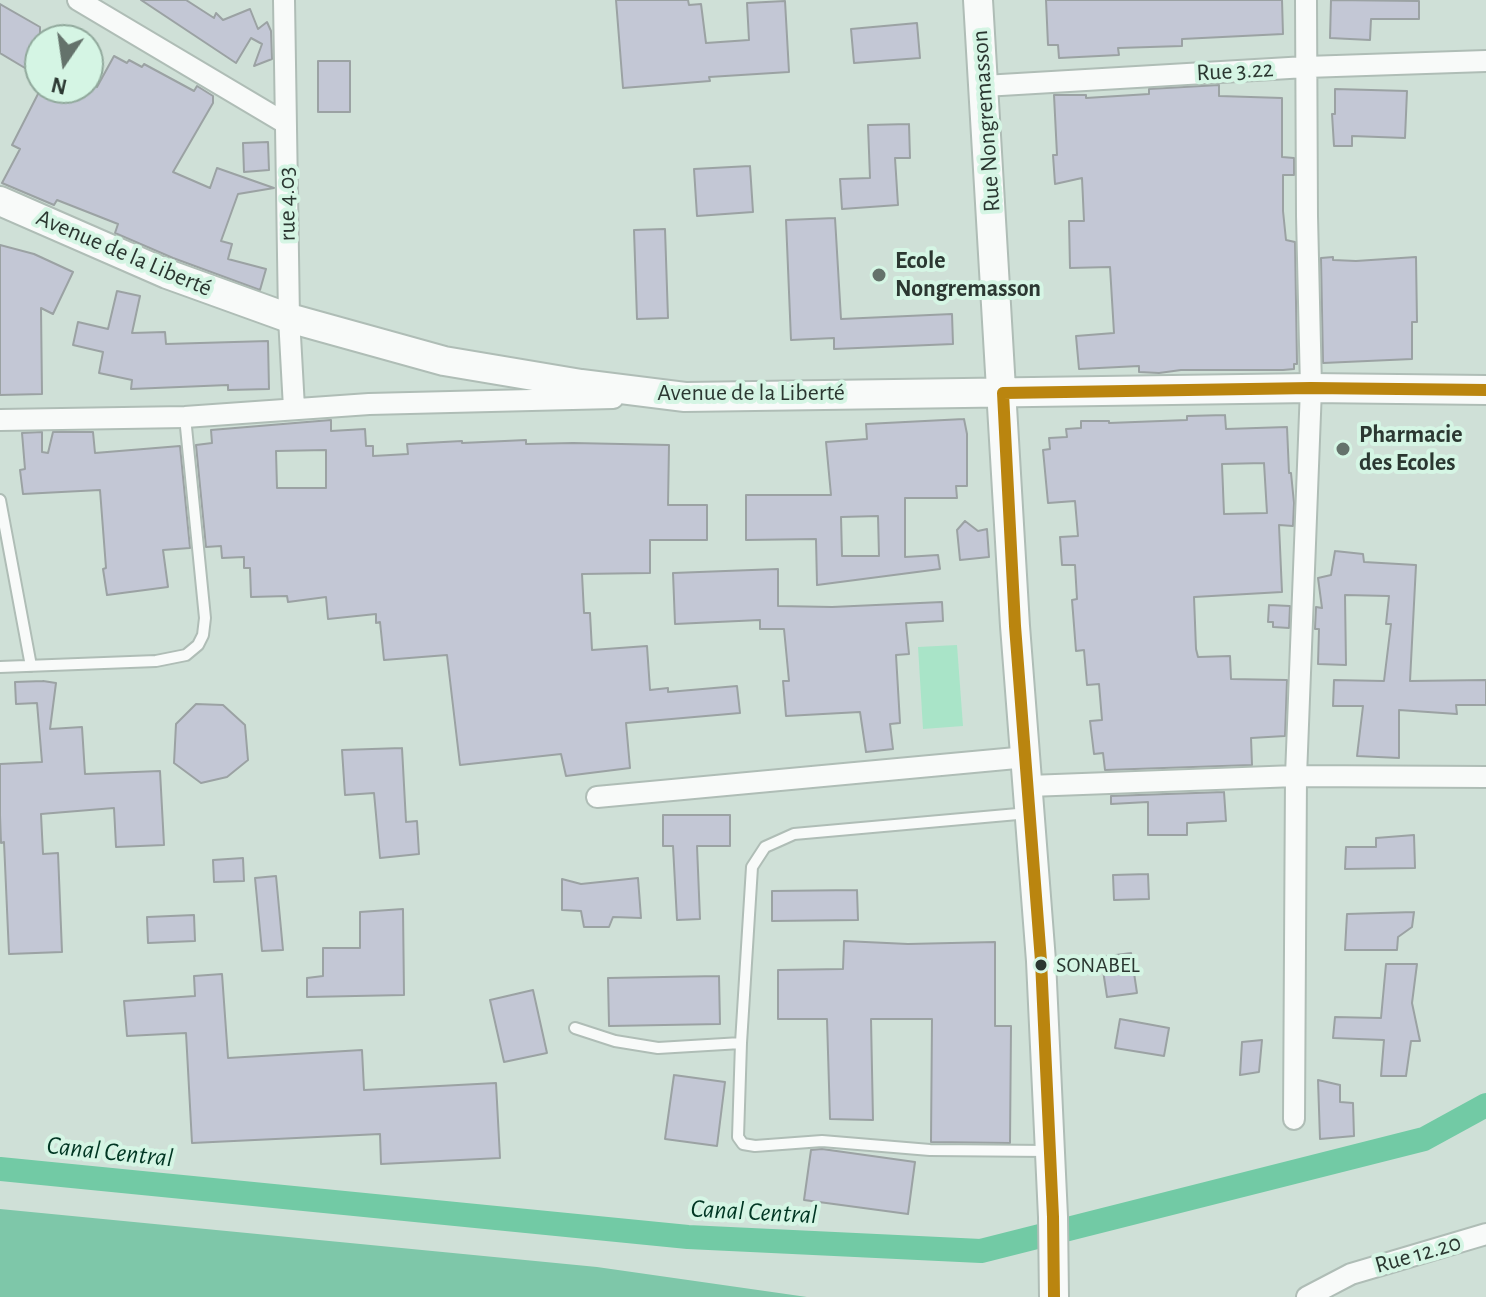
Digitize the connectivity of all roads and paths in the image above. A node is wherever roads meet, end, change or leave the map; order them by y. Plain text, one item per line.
1 (78, 0) edge
2 (284, 0) edge
3 (978, 0) edge
4 (1306, 0) edge
5 (1486, 61) edge
6 (1306, 67) junction
7 (984, 86) junction
8 (285, 123) junction
9 (0, 201) edge
10 (289, 318) junction
11 (1311, 388) junction
12 (1486, 390) edge
13 (1003, 393) junction
14 (685, 397) junction
15 (294, 408) junction
16 (185, 417) junction
17 (0, 420) edge
18 (0, 500) edge
19 (31, 666) junction
20 (0, 667) edge
21 (1027, 757) junction
22 (1296, 776) junction
23 (1486, 777) edge
24 (597, 797) dead end
25 (1030, 800) junction
26 (575, 1028) dead end
27 (741, 1043) junction
28 (1294, 1119) dead end
29 (1050, 1151) junction
30 (1486, 1234) edge
31 (1054, 1288) edge
32 (1307, 1297) edge

1 - 8 street
2 - 8 street, rue 4.03
3 - 7 main road, Rue Nongremasson
4 - 6 street
5 - 6 street, Rue 3.22
6 - 7 street, Rue 3.22
6 - 11 street
7 - 13 main road, Rue Nongremasson
8 - 10 street, rue 4.03
9 - 10 main road, Avenue de la Liberté
10 - 14 main road, Avenue de la Liberté
10 - 15 street, rue 4.03
11 - 12 main road, Avenue de la Liberté
11 - 13 main road, Avenue de la Liberté
11 - 22 street
13 - 14 main road, Avenue de la Liberté
13 - 21 main road, Rue Nongremasson
14 - 15 street
15 - 16 street
16 - 17 street
16 - 19 lane
18 - 19 lane
19 - 20 lane
21 - 24 street
21 - 25 main road, Rue Nongremasson
22 - 23 street
22 - 25 street
22 - 28 street
25 - 27 lane
25 - 29 main road, Rue Nongremasson
26 - 27 lane
27 - 29 lane
29 - 31 main road, Rue Nongremasson
30 - 32 street, Rue 12.20

